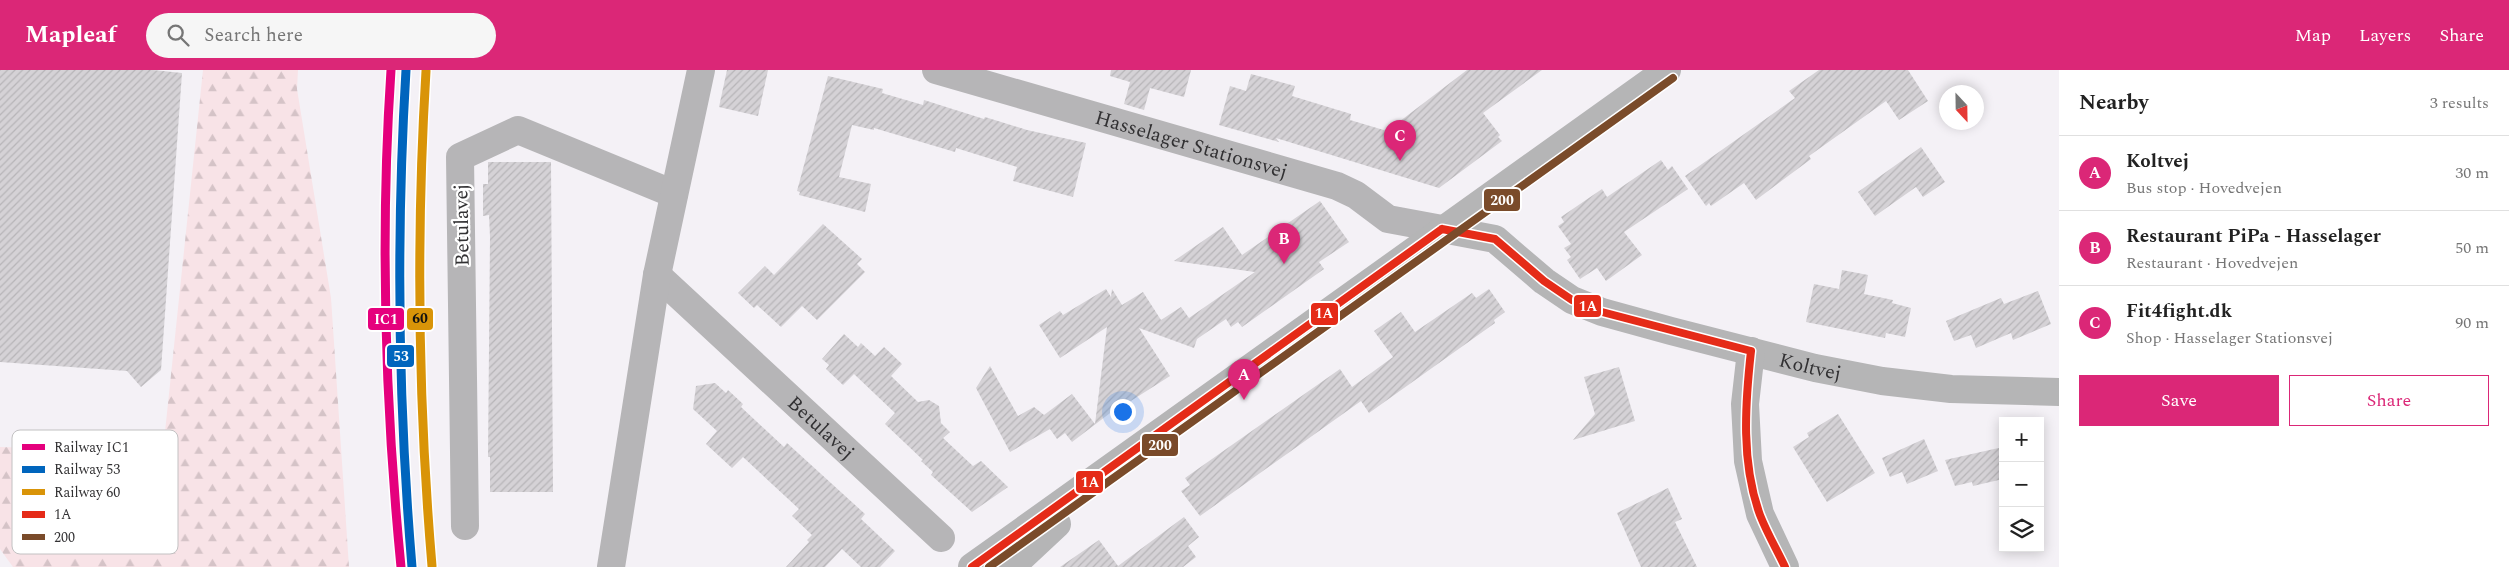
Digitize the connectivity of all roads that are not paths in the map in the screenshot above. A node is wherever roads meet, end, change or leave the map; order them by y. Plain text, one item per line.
1 (701, 70) edge
2 (1667, 70) edge
3 (940, 71) edge
4 (674, 194) junction
5 (1442, 229) junction
6 (657, 275) junction
7 (1751, 351) junction
8 (2059, 392) edge
9 (1141, 447) junction
10 (465, 526) dead end
11 (941, 538) dead end
12 (611, 567) edge
13 (972, 567) edge
14 (1011, 567) edge
15 (1785, 567) edge

1 - 4 street
2 - 5 main road
3 - 5 street, Hasselager Stationsvej
4 - 6 street
4 - 10 street, Betulavej
5 - 7 main road, Koltvej
5 - 9 main road
6 - 11 street, Betulavej
6 - 12 street
7 - 8 main road, Koltvej
7 - 15 main road
9 - 13 main road
9 - 14 main road

